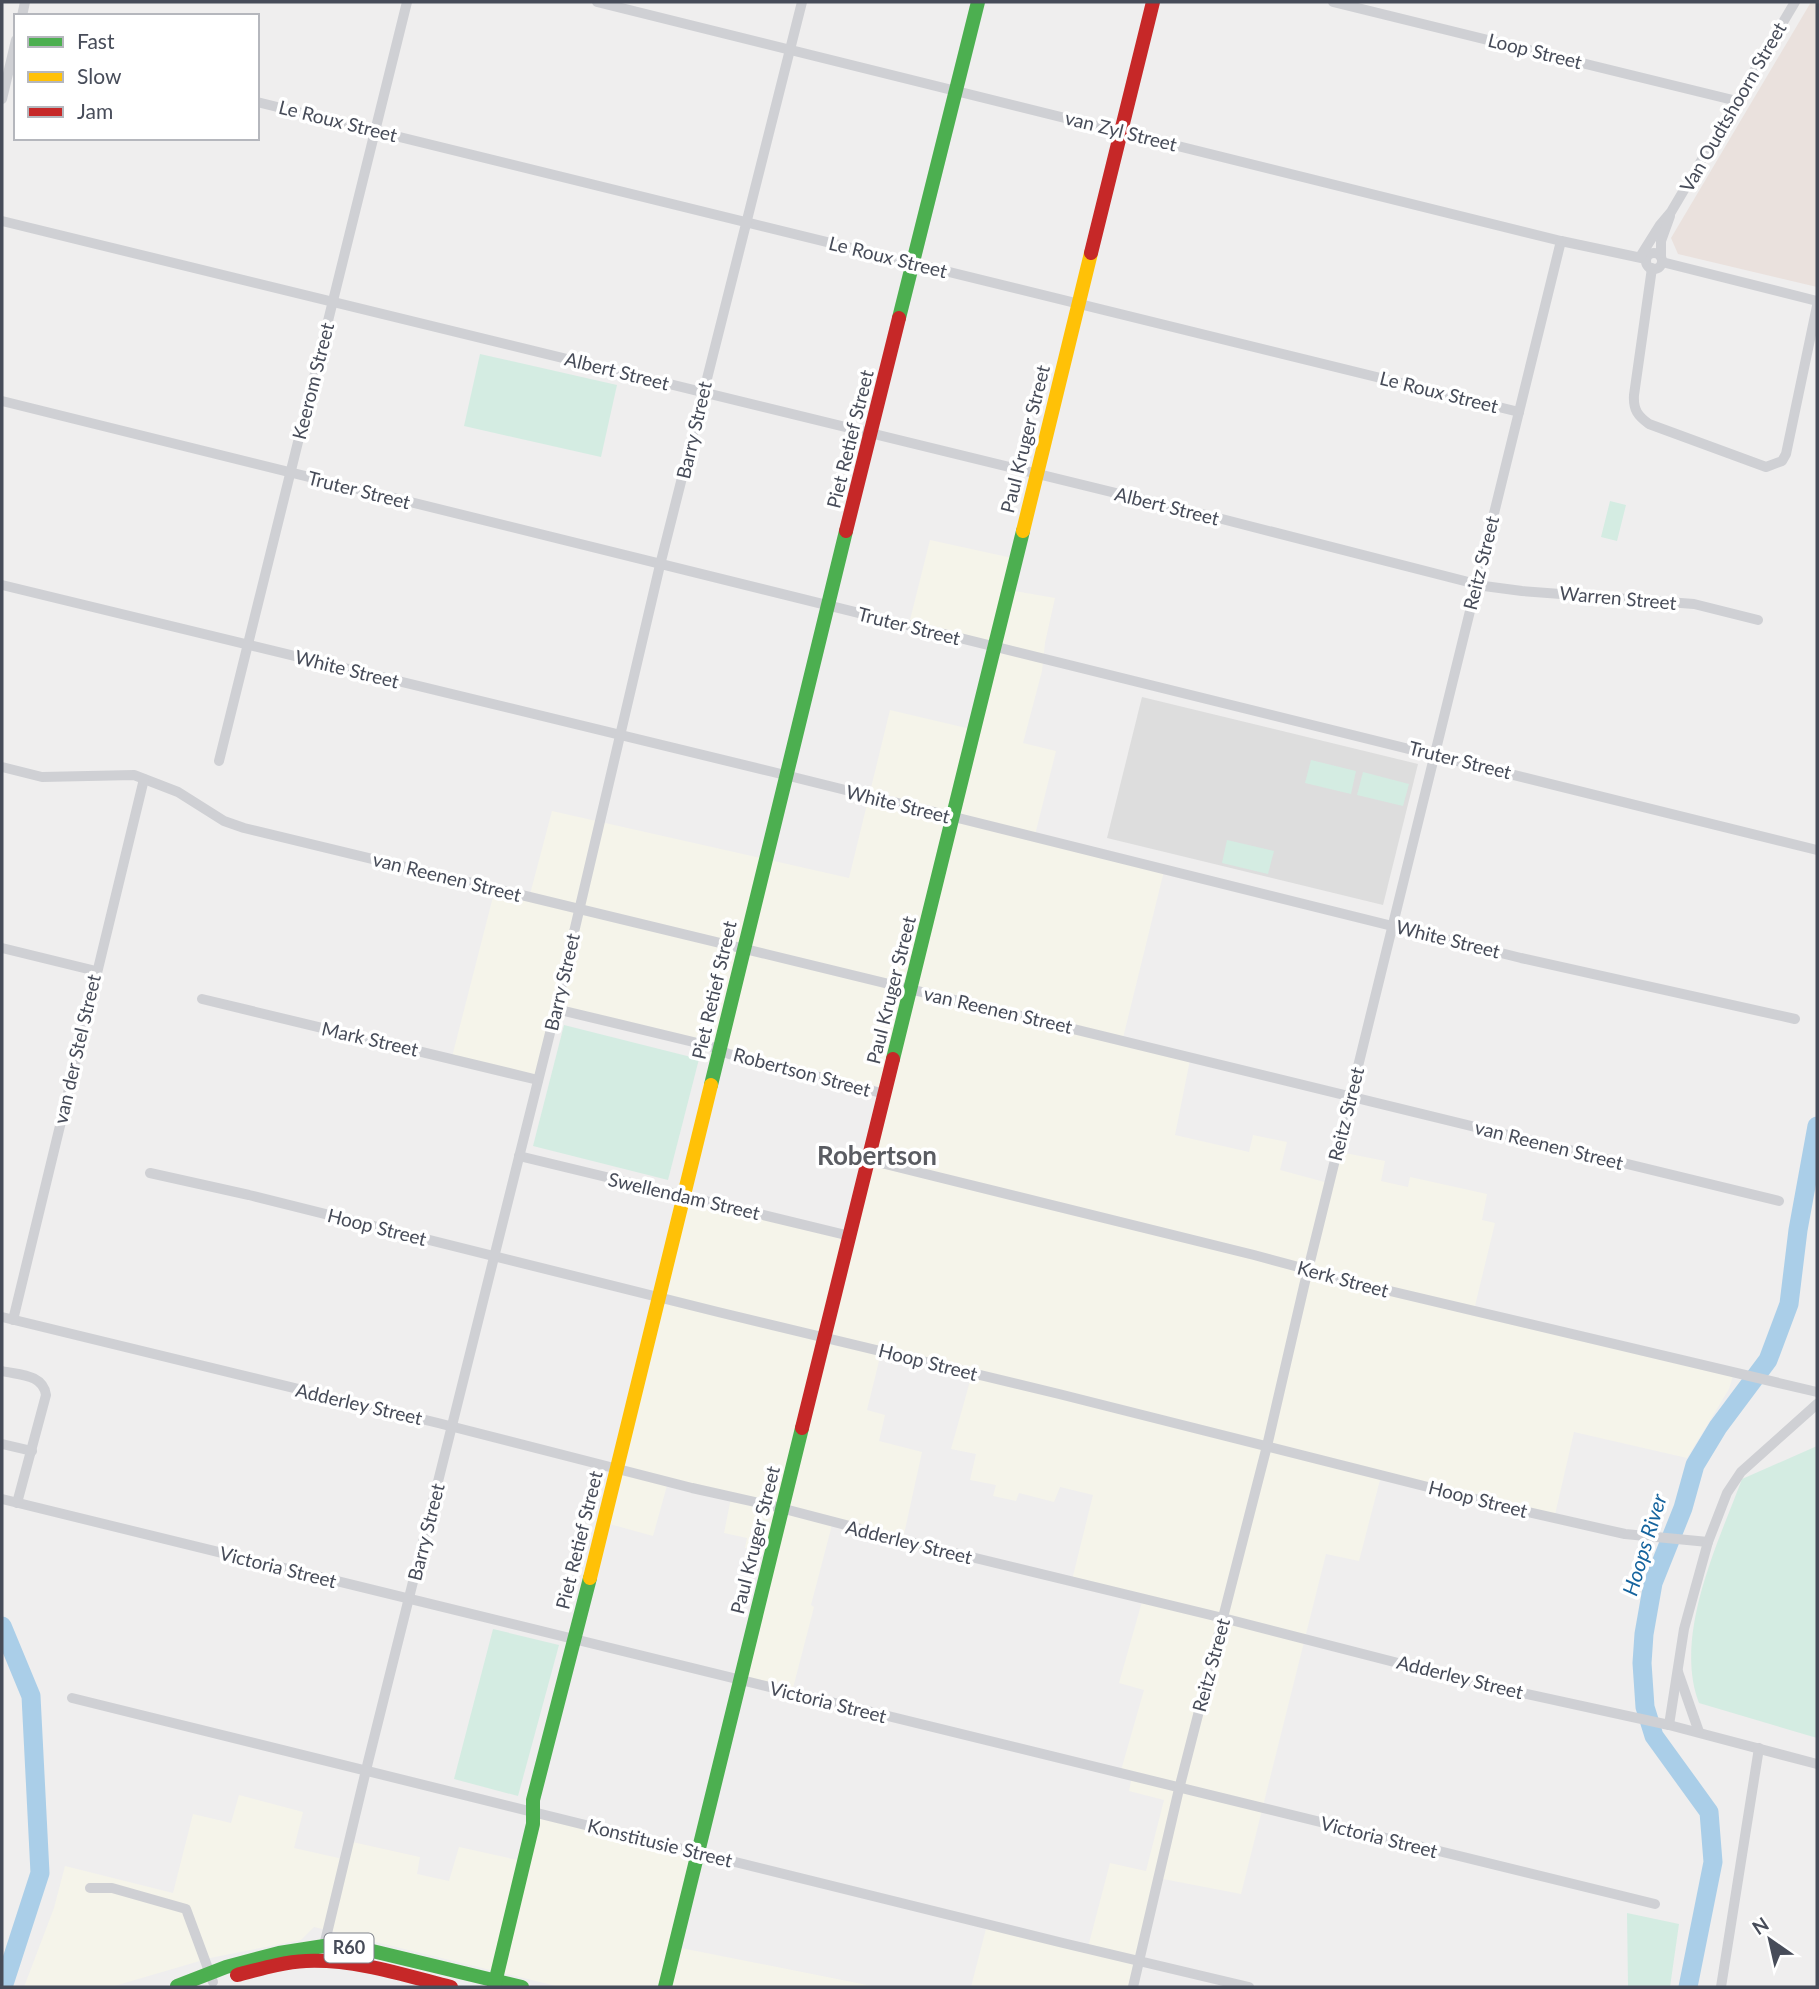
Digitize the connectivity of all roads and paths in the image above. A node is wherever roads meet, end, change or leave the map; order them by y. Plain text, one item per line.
1 (407, 2) edge
2 (597, 2) edge
3 (802, 2) edge
4 (978, 2) edge
5 (1153, 2) edge
6 (1334, 2) edge
7 (1795, 2) edge
8 (14, 46) edge
9 (789, 50) junction
10 (955, 90) junction
11 (2, 99) edge
12 (1737, 101) junction
13 (259, 102) edge
14 (375, 130) junction
15 (1121, 131) junction
16 (1671, 212) junction
17 (2, 221) edge
18 (746, 221) junction
19 (1561, 241) junction
20 (1643, 258) junction
21 (913, 263) junction
22 (1658, 263) junction
23 (332, 301) junction
24 (1817, 301) edge
25 (1078, 304) junction
26 (1817, 306) edge
27 (703, 393) junction
28 (2, 401) edge
29 (1519, 412) junction
30 (870, 433) junction
31 (290, 473) junction
32 (1037, 474) junction
33 (660, 565) junction
34 (1476, 583) junction
35 (2, 585) edge
36 (830, 606) junction
37 (1758, 620) dead end
38 (248, 645) junction
39 (995, 646) junction
40 (621, 736) junction
41 (1434, 754) junction
42 (219, 761) dead end
43 (2, 766) edge
44 (787, 777) junction
45 (144, 779) junction
46 (953, 818) junction
47 (1817, 850) edge
48 (580, 909) junction
49 (1394, 925) junction
50 (2, 948) edge
51 (744, 948) junction
52 (96, 971) junction
53 (911, 989) junction
54 (202, 999) dead end
55 (556, 1009) junction
56 (1795, 1019) dead end
57 (720, 1050) junction
58 (538, 1080) junction
59 (885, 1094) junction
60 (1350, 1097) junction
61 (519, 1156) junction
62 (869, 1160) junction
63 (150, 1172) dead end
64 (683, 1197) junction
65 (1779, 1201) dead end
66 (850, 1236) junction
67 (493, 1255) junction
68 (1308, 1270) junction
69 (659, 1297) junction
70 (7, 1318) edge
71 (825, 1337) junction
72 (2, 1371) edge
73 (1817, 1392) edge
74 (1817, 1405) edge
75 (452, 1427) junction
76 (2, 1444) edge
77 (1267, 1446) junction
78 (32, 1451) junction
79 (616, 1469) junction
80 (2, 1499) edge
81 (17, 1503) junction
82 (782, 1509) junction
83 (1707, 1542) junction
84 (409, 1600) junction
85 (1223, 1618) junction
86 (575, 1640) junction
87 (1678, 1672) junction
88 (740, 1681) junction
89 (72, 1698) dead end
90 (1669, 1725) junction
91 (1699, 1732) junction
92 (1759, 1748) junction
93 (1817, 1764) edge
94 (366, 1771) junction
95 (1179, 1788) junction
96 (533, 1811) junction
97 (699, 1853) junction
98 (90, 1888) dead end
99 (1655, 1904) dead end
100 (322, 1953) junction
101 (1139, 1962) junction
102 (212, 1977) junction
103 (494, 1984) edge
104 (174, 1987) edge
105 (451, 1987) edge
106 (522, 1987) edge
107 (665, 1987) edge
108 (1133, 1987) edge
109 (1249, 1987) edge
110 (1721, 1987) edge

1 - 14 street, Keerom Street
2 - 9 street, van Zyl Street
3 - 9 street, Barry Street
4 - 10 street, Piet Retief Street
5 - 15 street, Paul Kruger Street
6 - 12 street, Loop Street
7 - 12 street, Van Oudtshoorn Street
8 - 11 street
9 - 10 street, van Zyl Street
9 - 18 street, Barry Street
10 - 15 street, van Zyl Street
10 - 21 street, Piet Retief Street
12 - 16 street, Van Oudtshoorn Street
13 - 14 street, Le Roux Street
14 - 18 street, Le Roux Street
14 - 23 street, Keerom Street
15 - 19 street, van Zyl Street
15 - 25 street, Paul Kruger Street
16 - 20 street, Van Oudtshoorn Street
16 - 22 street, Van Oudtshoorn Street
17 - 23 street, Albert Street
18 - 21 street, Le Roux Street
18 - 27 street, Barry Street
19 - 20 street, van Zyl Street
19 - 29 street, Reitz Street
20 - 22 street
21 - 25 street, Le Roux Street
21 - 30 street, Piet Retief Street
22 - 24 street
22 - 26 street, Van Oudtshoorn Street
23 - 27 street, Albert Street
23 - 31 street, Keerom Street
25 - 29 street, Le Roux Street
25 - 32 street, Paul Kruger Street
27 - 30 street, Albert Street
27 - 33 street, Barry Street
28 - 31 street, Truter Street
29 - 34 street, Reitz Street
30 - 32 street, Albert Street
30 - 36 street, Piet Retief Street
31 - 33 street, Truter Street
31 - 38 street, Keerom Street
32 - 34 street, Albert Street
32 - 39 street, Paul Kruger Street
33 - 36 street, Truter Street
33 - 40 street, Barry Street
34 - 37 street, Warren Street
34 - 41 street, Reitz Street
35 - 38 street, White Street
36 - 39 street, Truter Street
36 - 44 street, Piet Retief Street
38 - 40 street, White Street
38 - 42 street, Keerom Street
39 - 41 street, Truter Street
39 - 46 street, Paul Kruger Street
40 - 44 street, White Street
40 - 48 street, Barry Street
41 - 47 street, Truter Street
41 - 49 street, Reitz Street
43 - 45 street, van Reenen Street
44 - 46 street, White Street
44 - 51 street, Piet Retief Street
45 - 48 street, van Reenen Street
45 - 52 street, van der Stel Street
46 - 49 street, White Street
46 - 53 street, Paul Kruger Street
48 - 51 street, van Reenen Street
48 - 55 street, Barry Street
49 - 56 street, White Street
49 - 60 street, Reitz Street
50 - 52 street
51 - 53 street, van Reenen Street
51 - 57 street, Piet Retief Street
52 - 70 street, van der Stel Street
53 - 59 street, Paul Kruger Street
53 - 60 street, van Reenen Street
54 - 58 street, Mark Street
55 - 57 street, Robertson Street
55 - 58 street, Barry Street
57 - 59 street, Robertson Street
57 - 64 street, Piet Retief Street
58 - 61 street, Barry Street
59 - 62 street, Paul Kruger Street
60 - 65 street, van Reenen Street
60 - 68 street, Reitz Street
61 - 64 street, Swellendam Street
61 - 67 street, Barry Street
62 - 66 street, Paul Kruger Street
62 - 68 street, Kerk Street
63 - 67 street, Hoop Street
64 - 66 street, Swellendam Street
64 - 69 street, Piet Retief Street
66 - 71 street, Paul Kruger Street
67 - 69 street, Hoop Street
67 - 75 street, Barry Street
68 - 73 street, Kerk Street
68 - 77 street, Reitz Street
69 - 71 street, Hoop Street
69 - 79 street, Piet Retief Street
70 - 75 street, Adderley Street
71 - 77 street, Hoop Street
71 - 82 street, Paul Kruger Street
72 - 78 street
74 - 83 street
75 - 79 street, Adderley Street
75 - 84 street, Barry Street
76 - 78 street
77 - 83 street, Hoop Street
77 - 85 street, Reitz Street
78 - 81 street
79 - 82 street, Adderley Street
79 - 86 street, Piet Retief Street
80 - 81 street, Victoria Street
81 - 84 street, Victoria Street
82 - 85 street, Adderley Street
82 - 88 street, Paul Kruger Street
83 - 87 street
84 - 86 street, Victoria Street
84 - 94 street, Barry Street
85 - 90 street, Adderley Street
85 - 95 street, Reitz Street
86 - 88 street, Victoria Street
86 - 96 street, Piet Retief Street
87 - 90 street
87 - 91 street
88 - 95 street, Victoria Street
88 - 97 street, Paul Kruger Street
89 - 94 street, Konstitusie Street
90 - 91 street, Adderley Street
91 - 92 street, Adderley Street
92 - 93 street, Adderley Street
92 - 110 street
94 - 96 street, Konstitusie Street
94 - 100 street, Barry Street
95 - 99 street, Victoria Street
95 - 101 street, Reitz Street
96 - 97 street, Konstitusie Street
96 - 103 street, Piet Retief Street
97 - 101 street, Konstitusie Street
97 - 107 street, Paul Kruger Street
98 - 102 street
100 - 102 street, R60
100 - 103 street, R60
100 - 105 street, R60
101 - 108 street, Reitz Street
101 - 109 street, Konstitusie Street
102 - 104 street, R60
103 - 106 street, R60

